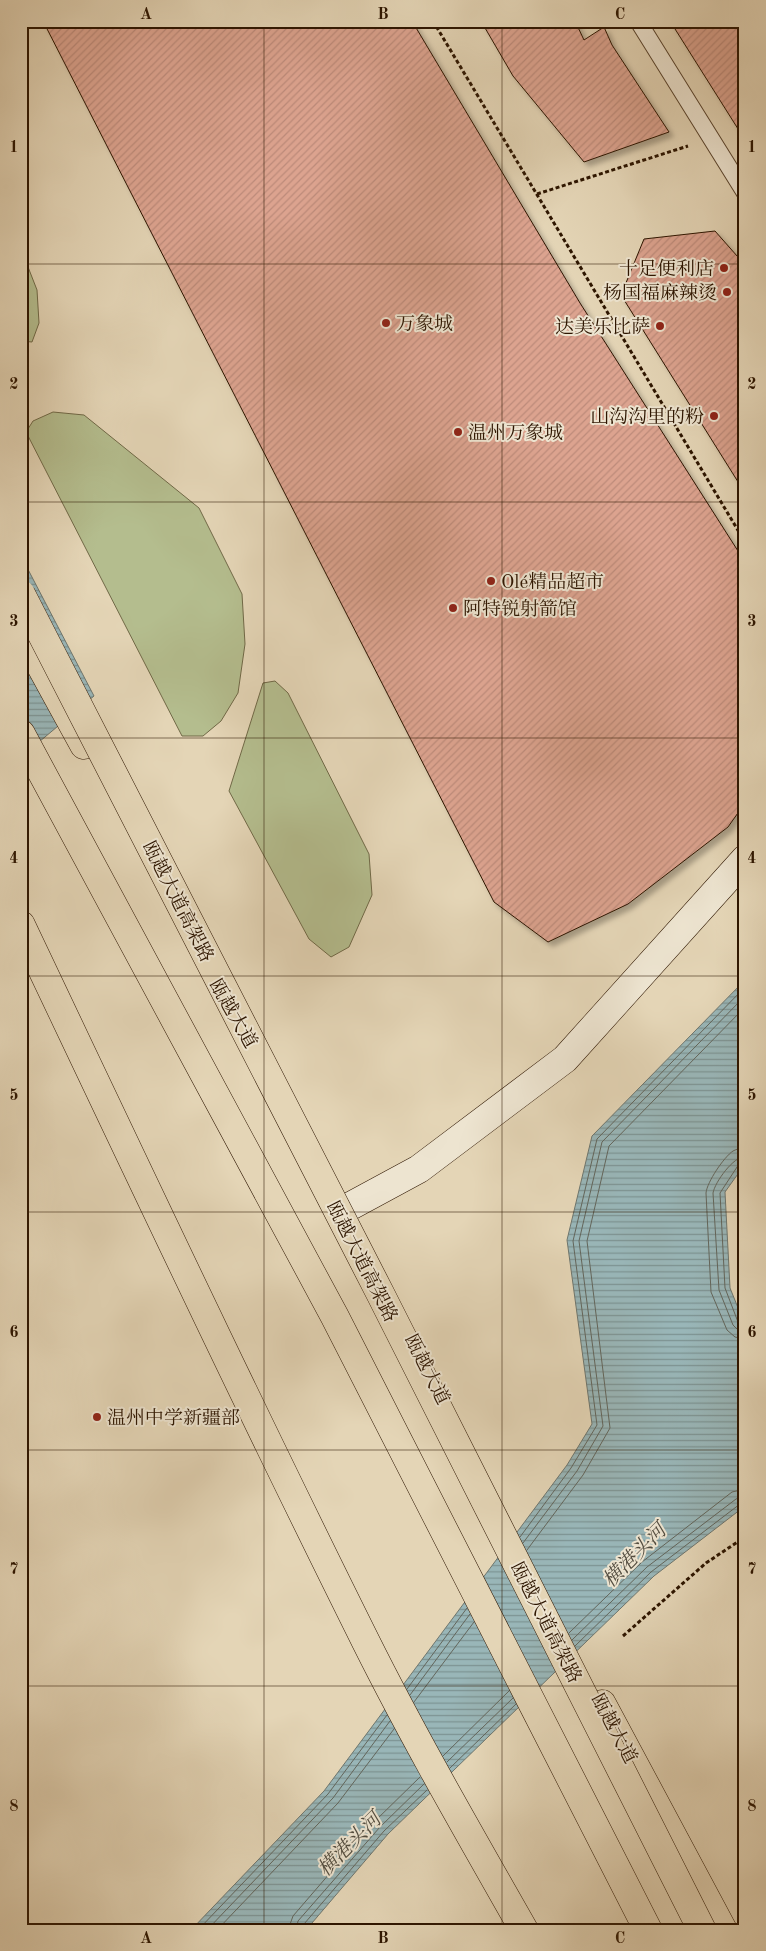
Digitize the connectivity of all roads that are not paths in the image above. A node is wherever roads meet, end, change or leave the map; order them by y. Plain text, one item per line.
1 (638, 21) edge
2 (745, 193) edge
3 (21, 594) edge
4 (21, 630) edge
5 (21, 734) edge
6 (745, 859) edge
7 (21, 925) edge
8 (345, 1209) junction
9 (524, 1930) edge
10 (648, 1930) edge
11 (702, 1930) edge
12 (723, 1930) edge

1 - 2 lane
3 - 11 highway, 瓯越大道高架路, bridge
4 - 8 highway, 瓯越大道
5 - 10 highway
6 - 8 street
7 - 9 highway
8 - 12 highway, 瓯越大道

